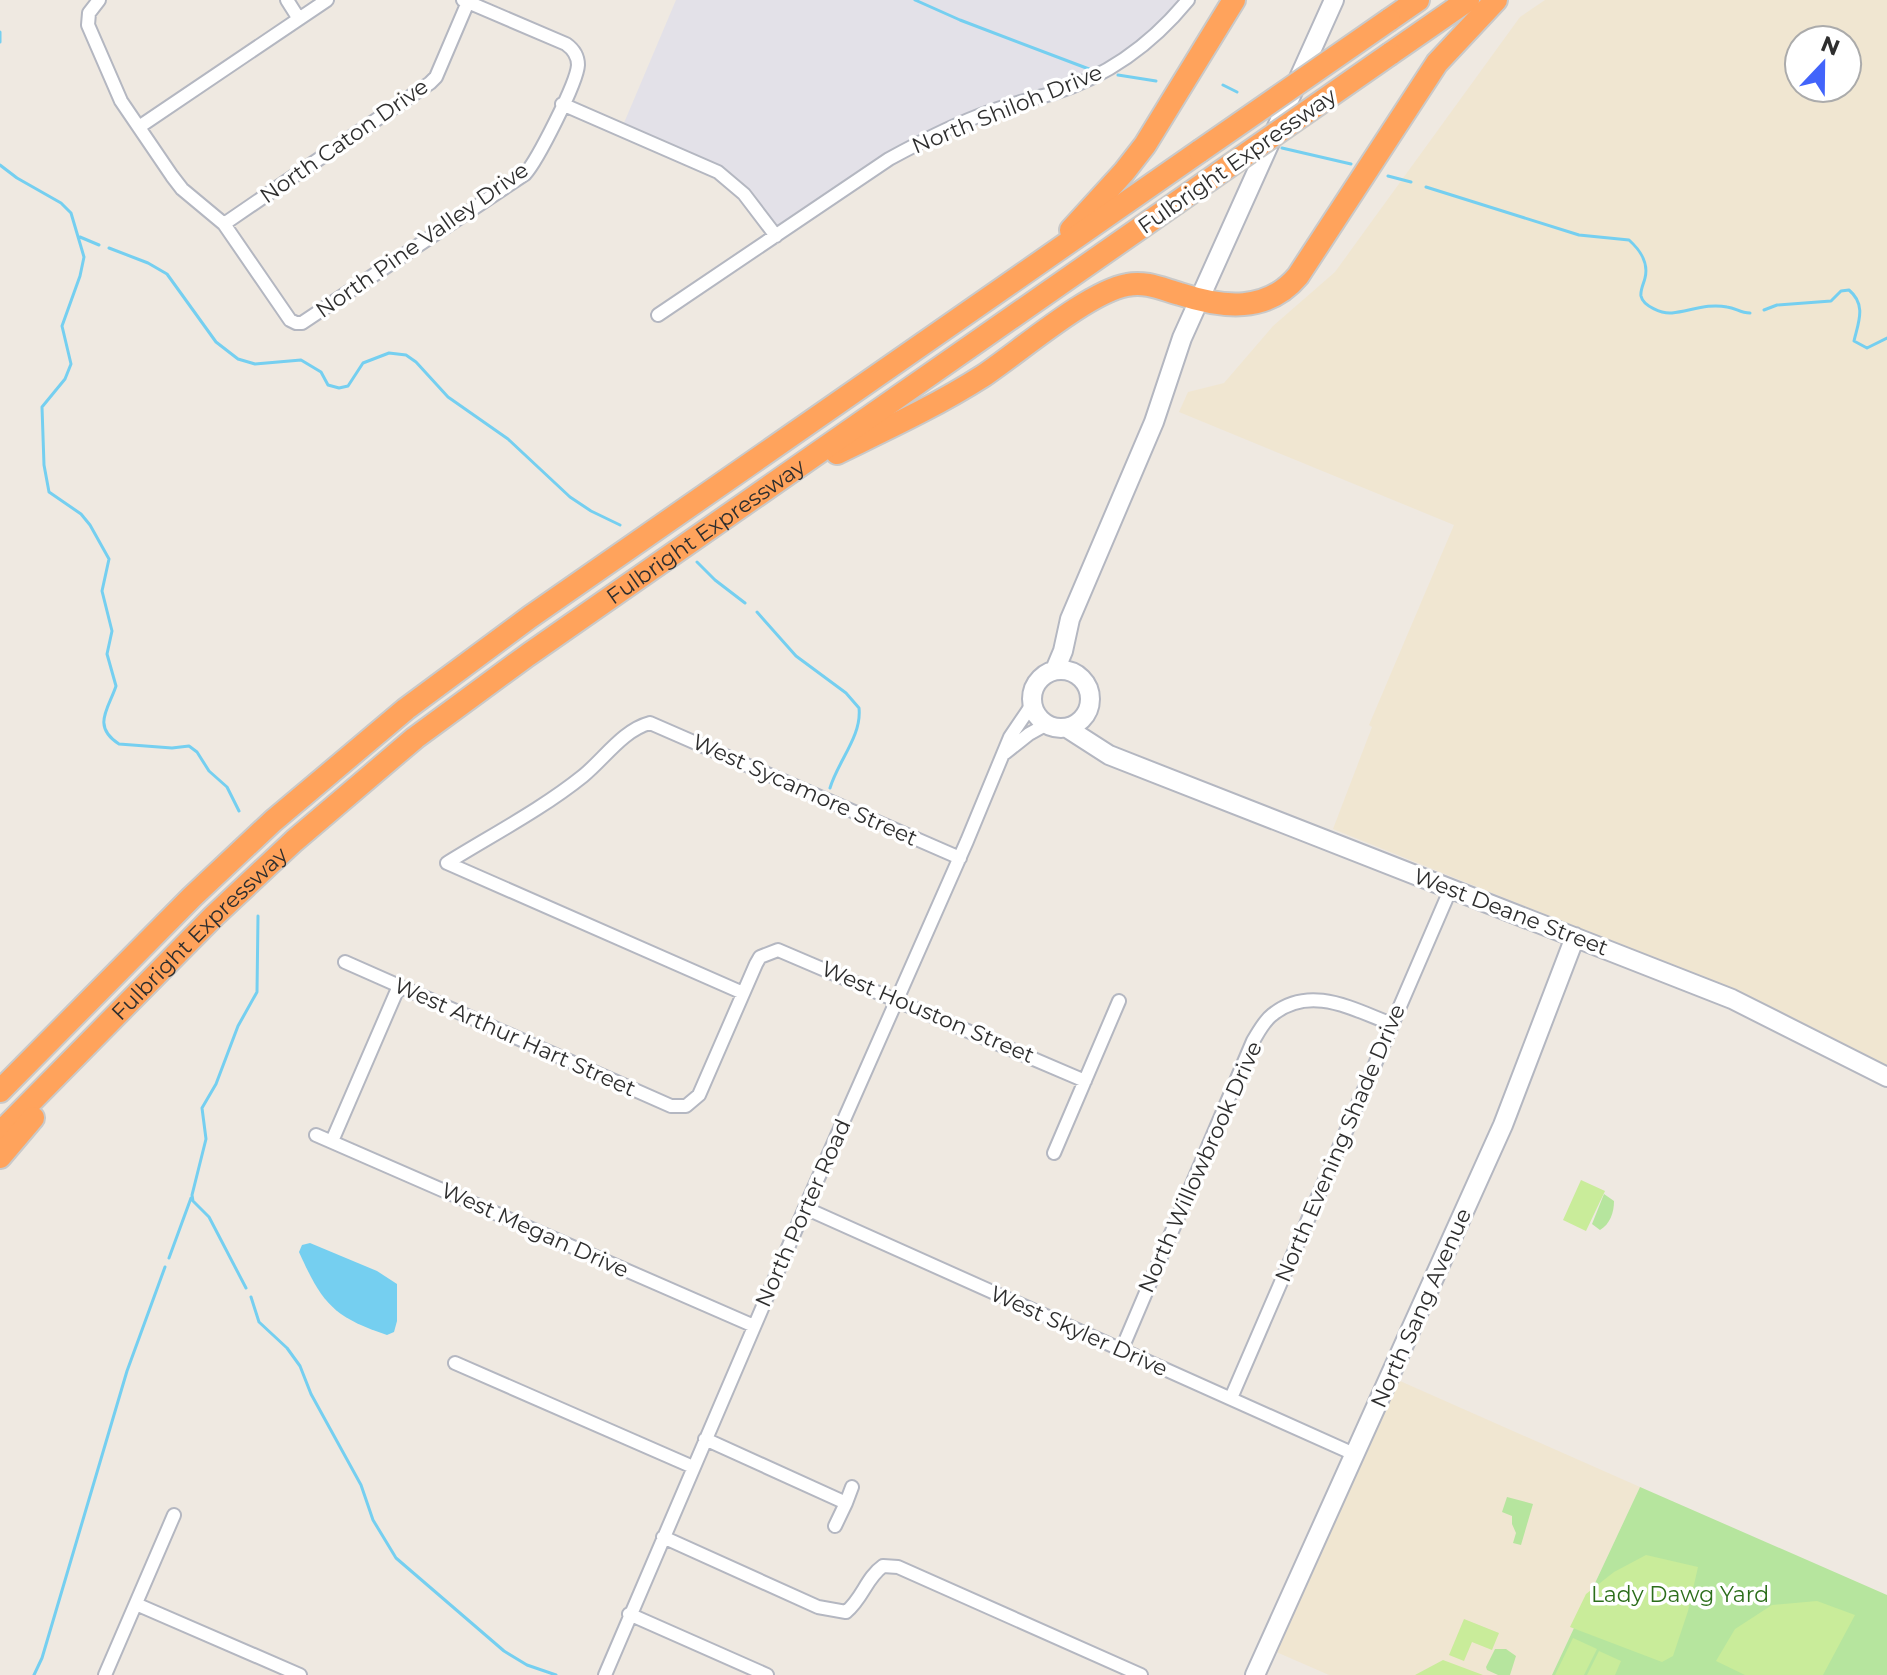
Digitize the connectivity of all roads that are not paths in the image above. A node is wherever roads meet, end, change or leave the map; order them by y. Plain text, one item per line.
1 (99, 0) edge
2 (287, 0) edge
3 (327, 0) edge
4 (1188, 0) edge
5 (1234, 0) edge
6 (1334, 0) edge
7 (1418, 0) edge
8 (1468, 0) edge
9 (1496, 0) edge
10 (465, 1) edge
11 (299, 19) junction
12 (562, 104) junction
13 (139, 127) junction
14 (224, 224) junction
15 (776, 236) junction
16 (1039, 264) junction
17 (1199, 299) junction
18 (658, 315) dead end
19 (771, 485) junction
20 (1075, 609) junction
21 (1055, 670) junction
22 (1076, 673) junction
23 (1031, 706) junction
24 (1089, 711) junction
25 (1047, 724) junction
26 (1067, 728) junction
27 (1005, 753) junction
28 (1128, 763) junction
29 (960, 858) junction
30 (1451, 888) junction
31 (1575, 937) junction
32 (345, 962) dead end
33 (150, 979) junction
34 (399, 986) junction
35 (743, 993) junction
36 (898, 998) junction
37 (1119, 1001) dead end
38 (1392, 1024) junction
39 (1887, 1077) edge
40 (1085, 1081) junction
41 (0, 1091) edge
42 (0, 1133) edge
43 (316, 1135) dead end
44 (332, 1141) junction
45 (1054, 1153) dead end
46 (0, 1157) edge
47 (805, 1208) junction
48 (754, 1326) junction
49 (1121, 1351) junction
50 (455, 1363) dead end
51 (1231, 1398) junction
52 (705, 1439) junction
53 (1354, 1454) junction
54 (693, 1467) junction
55 (852, 1487) dead end
56 (846, 1503) junction
57 (174, 1515) dead end
58 (835, 1526) dead end
59 (663, 1537) junction
60 (136, 1604) junction
61 (629, 1614) junction
62 (105, 1675) edge
63 (300, 1675) edge
64 (605, 1675) edge
65 (767, 1675) edge
66 (1141, 1675) edge
67 (1255, 1675) edge

1 - 13 street
2 - 11 street
3 - 11 street
4 - 15 street, North Shiloh Drive
5 - 16 highway
6 - 17 street
7 - 16 highway, Fulbright Expressway, bridge
8 - 19 highway, Fulbright Expressway, bridge
9 - 17 highway
10 - 12 street, North Pine Valley Drive
10 - 14 street, North Caton Drive
11 - 13 street
12 - 14 street, North Pine Valley Drive
12 - 15 street
13 - 14 street
15 - 18 street, North Shiloh Drive
16 - 41 highway, Fulbright Expressway
17 - 19 highway
17 - 20 street
19 - 33 highway, Fulbright Expressway
20 - 21 street
20 - 22 street
21 - 22 street
21 - 23 street
22 - 24 street
23 - 25 street
23 - 27 street, North Porter Road
24 - 26 street
24 - 28 street, West Deane Street
25 - 26 street
25 - 27 street
26 - 28 street, West Deane Street
27 - 29 street, North Porter Road
28 - 30 street, West Deane Street
29 - 35 street, West Sycamore Street
29 - 36 street, North Porter Road
30 - 31 street, West Deane Street
30 - 38 street, North Evening Shade Drive
31 - 39 street, West Deane Street
31 - 53 street, North Sang Avenue
32 - 34 street, West Arthur Hart Street
33 - 42 highway, Fulbright Expressway
33 - 46 highway
34 - 35 street, West Arthur Hart Street
34 - 44 street
35 - 36 street, West Houston Street
36 - 40 street, West Houston Street
36 - 47 street, North Porter Road
37 - 40 street
38 - 49 street, North Willowbrook Drive
38 - 51 street, North Evening Shade Drive
40 - 45 street
43 - 44 street, West Megan Drive
44 - 48 street, West Megan Drive
47 - 48 street, North Porter Road
47 - 49 street, West Skyler Drive
48 - 52 street, North Porter Road
49 - 51 street, West Skyler Drive
50 - 54 street
51 - 53 street, West Skyler Drive
52 - 54 street, North Porter Road
52 - 56 street
53 - 67 street, North Sang Avenue
54 - 59 street, North Porter Road
55 - 56 street
56 - 58 street
57 - 60 street
59 - 61 street, North Porter Road
59 - 66 street
60 - 62 street
60 - 63 street
61 - 64 street, North Porter Road
61 - 65 street

